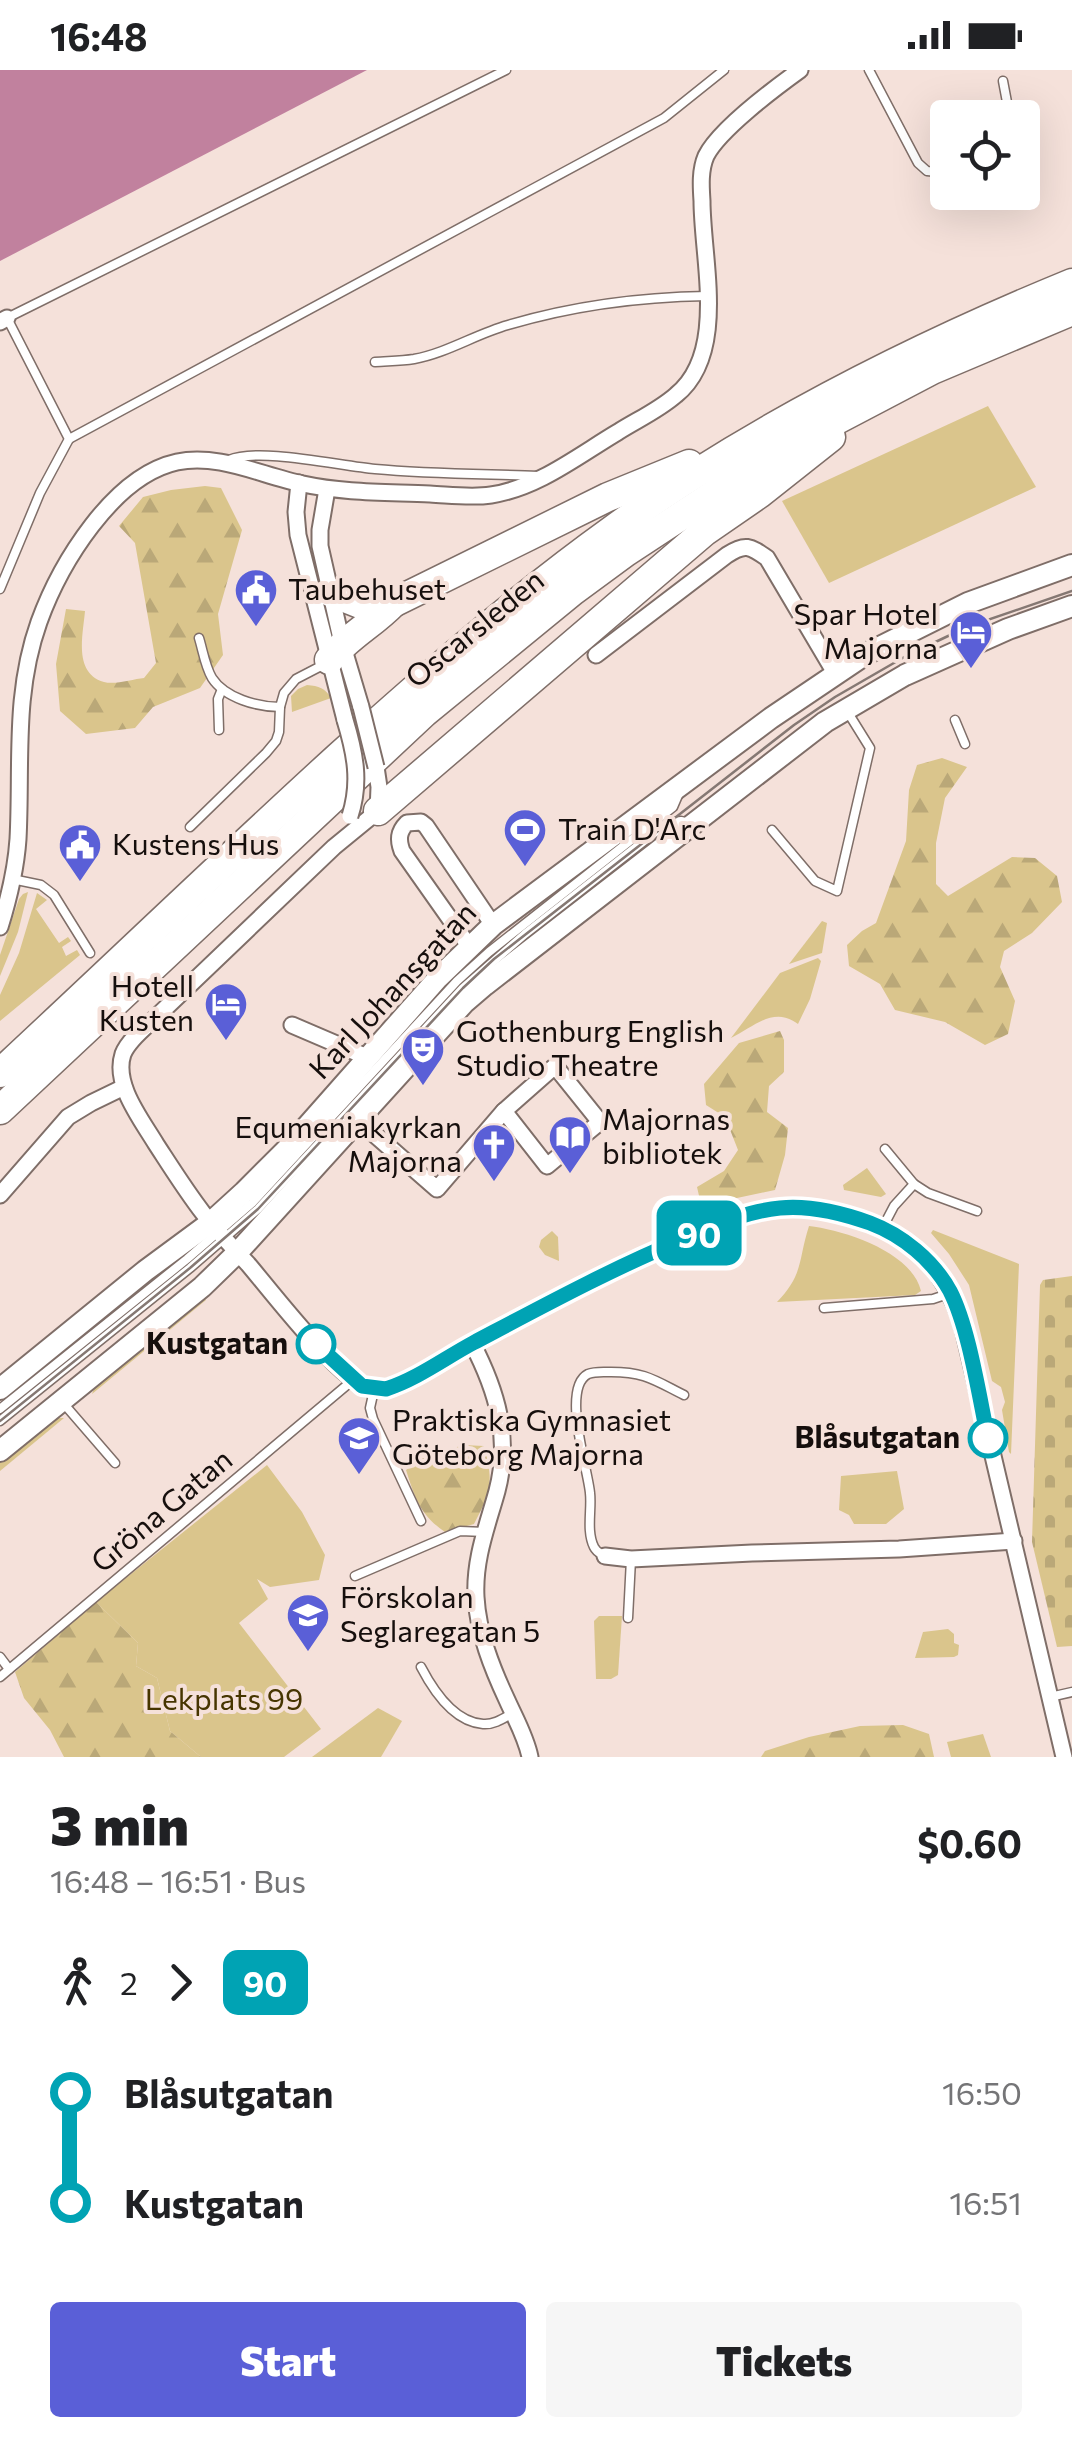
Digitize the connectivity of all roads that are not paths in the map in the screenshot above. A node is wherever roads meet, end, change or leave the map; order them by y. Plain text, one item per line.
1 (506, 70) edge
2 (724, 70) edge
3 (800, 70) edge
4 (869, 70) edge
5 (1003, 80) dead end
6 (1007, 100) edge
7 (930, 171) edge
8 (1072, 283) edge
9 (707, 296) junction
10 (1072, 311) edge
11 (4, 320) edge
12 (375, 362) dead end
13 (883, 396) junction
14 (753, 438) junction
15 (69, 440) junction
16 (223, 463) junction
17 (543, 476) junction
18 (299, 483) junction
19 (327, 489) junction
20 (1072, 565) edge
21 (0, 588) edge
22 (330, 592) junction
23 (393, 603) junction
24 (1072, 606) edge
25 (199, 638) dead end
26 (336, 651) junction
27 (596, 655) dead end
28 (835, 673) junction
29 (222, 689) junction
30 (280, 707) junction
31 (846, 709) junction
32 (955, 720) dead end
33 (218, 730) dead end
34 (965, 744) dead end
35 (354, 749) junction
36 (417, 768) junction
37 (680, 786) junction
38 (378, 790) junction
39 (694, 824) junction
40 (190, 827) dead end
41 (772, 830) dead end
42 (334, 847) junction
43 (12, 879) junction
44 (493, 924) junction
45 (0, 927) edge
46 (470, 946) junction
47 (90, 953) dead end
48 (292, 1025) dead end
49 (369, 1058) junction
50 (0, 1072) edge
51 (124, 1087) junction
52 (0, 1110) edge
53 (504, 1111) junction
54 (358, 1120) junction
55 (885, 1148) dead end
56 (914, 1184) junction
57 (0, 1195) edge
58 (977, 1211) dead end
59 (883, 1228) junction
60 (222, 1237) junction
61 (951, 1293) junction
62 (824, 1308) dead end
63 (472, 1344) junction
64 (353, 1380) junction
65 (0, 1389) edge
66 (374, 1390) junction
67 (684, 1394) dead end
68 (61, 1400) junction
69 (0, 1410) edge
70 (0, 1420) edge
71 (0, 1451) edge
72 (115, 1463) dead end
73 (421, 1521) dead end
74 (485, 1532) junction
75 (1014, 1541) junction
76 (605, 1556) joint
77 (631, 1559) junction
78 (356, 1576) dead end
79 (628, 1618) dead end
80 (0, 1657) edge
81 (421, 1666) dead end
82 (10, 1669) junction
83 (0, 1677) edge
84 (1072, 1692) edge
85 (1050, 1697) junction
86 (513, 1713) junction
87 (530, 1757) edge
88 (1064, 1757) edge

1 - 11 lane
2 - 15 lane
3 - 9 street
4 - 7 lane
5 - 6 lane
8 - 14 highway, Oscarsleden
9 - 12 lane
9 - 17 street
10 - 13 highway, Oscarsleden
11 - 15 lane
13 - 36 highway
13 - 52 highway, Oscarsleden
14 - 23 highway
14 - 50 highway, Oscarsleden
15 - 21 lane
16 - 17 lane
16 - 18 street
16 - 43 street
17 - 19 street
18 - 19 street
18 - 26 street
19 - 22 street
20 - 28 street, Karl Johansgatan
22 - 23 highway
22 - 26 street
23 - 26 highway
24 - 31 street, Karl Johansgatan
25 - 29 lane
26 - 30 lane
26 - 35 street, bridge
26 - 38 street, bridge
27 - 28 street
28 - 37 street, Karl Johansgatan
29 - 30 lane
29 - 33 lane
30 - 40 lane
31 - 39 street, Karl Johansgatan
31 - 41 lane
32 - 34 lane
35 - 38 street, bridge
35 - 42 street, bridge
36 - 38 highway
36 - 38 highway
37 - 44 street, Karl Johansgatan
37 - 60 lane
38 - 42 street
39 - 54 street, Karl Johansgatan
39 - 60 lane
42 - 51 street
43 - 45 street
43 - 47 lane
44 - 46 street, Karl Johansgatan
44 - 46 street
46 - 49 street, Karl Johansgatan
48 - 49 street
49 - 60 street, Karl Johansgatan
51 - 57 street
51 - 60 street
53 - 53 street
53 - 54 street
54 - 60 street, Karl Johansgatan
55 - 56 lane
56 - 58 lane
56 - 59 lane
59 - 61 street
59 - 63 street
60 - 64 street
60 - 65 street, Karl Johansgatan
60 - 68 street, Karl Johansgatan
60 - 69 lane
60 - 70 lane
61 - 62 lane
61 - 75 street
63 - 66 street
63 - 74 street
64 - 66 street
64 - 82 lane, Gröna Gatan
66 - 73 lane
67 - 76 lane
68 - 71 street, Karl Johansgatan
68 - 72 lane
74 - 78 lane
74 - 86 street
75 - 77 street
75 - 85 street
76 - 77 street
77 - 79 lane
80 - 82 lane
81 - 86 lane
82 - 83 lane, Gröna Gatan
84 - 85 lane
85 - 88 street
86 - 87 street

